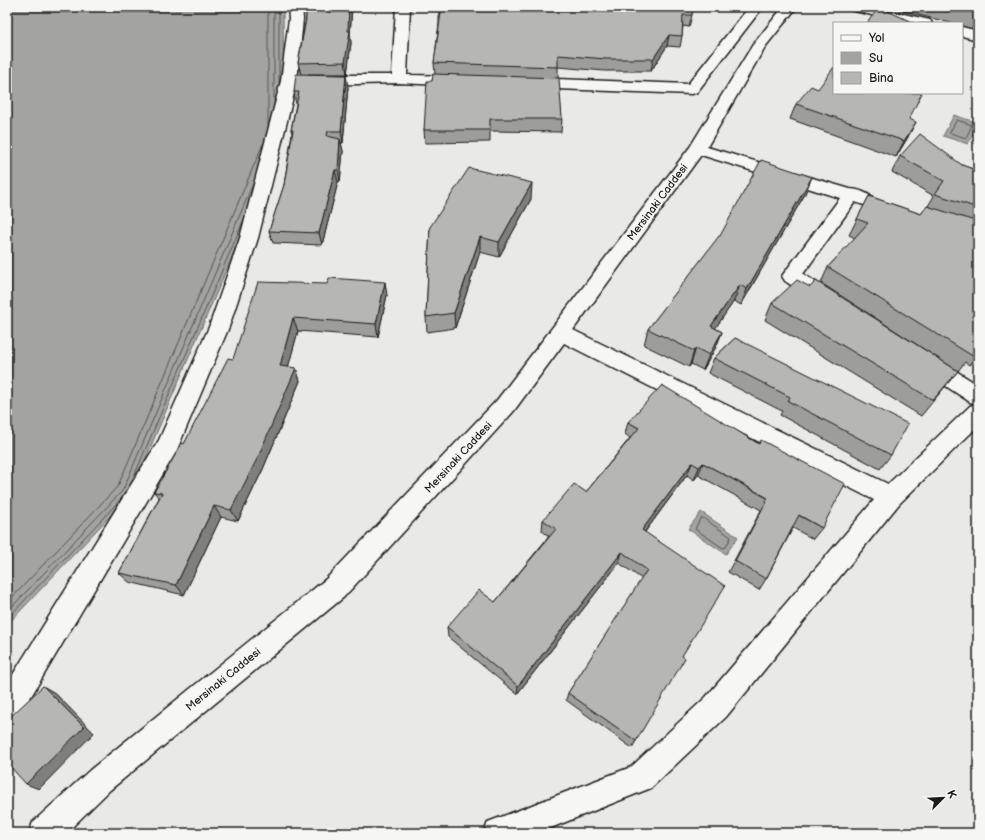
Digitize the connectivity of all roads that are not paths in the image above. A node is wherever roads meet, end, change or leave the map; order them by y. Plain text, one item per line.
1 (296, 7) edge
2 (403, 7) edge
3 (756, 7) edge
4 (790, 7) edge
5 (855, 7) edge
6 (921, 22) edge
7 (963, 31) edge
8 (978, 36) edge
9 (399, 79) junction
10 (289, 81) junction
11 (478, 82) edge
12 (518, 83) edge
13 (697, 149) junction
14 (852, 194) junction
15 (881, 204) edge
16 (838, 306) edge
17 (560, 332) junction
18 (912, 354) edge
19 (978, 396) edge
20 (978, 412) edge
21 (891, 497) junction
22 (7, 710) edge
23 (44, 833) edge
24 (499, 833) edge

1 - 10 street
2 - 9 street
3 - 12 street
4 - 13 street, Mersinaki Caddesi
5 - 6 street
7 - 8 street
9 - 10 street
9 - 11 street
10 - 22 street
13 - 14 street
13 - 17 street, Mersinaki Caddesi
14 - 15 street
14 - 16 street
17 - 21 street
17 - 23 street, Mersinaki Caddesi
18 - 19 street
20 - 21 street
21 - 24 street

